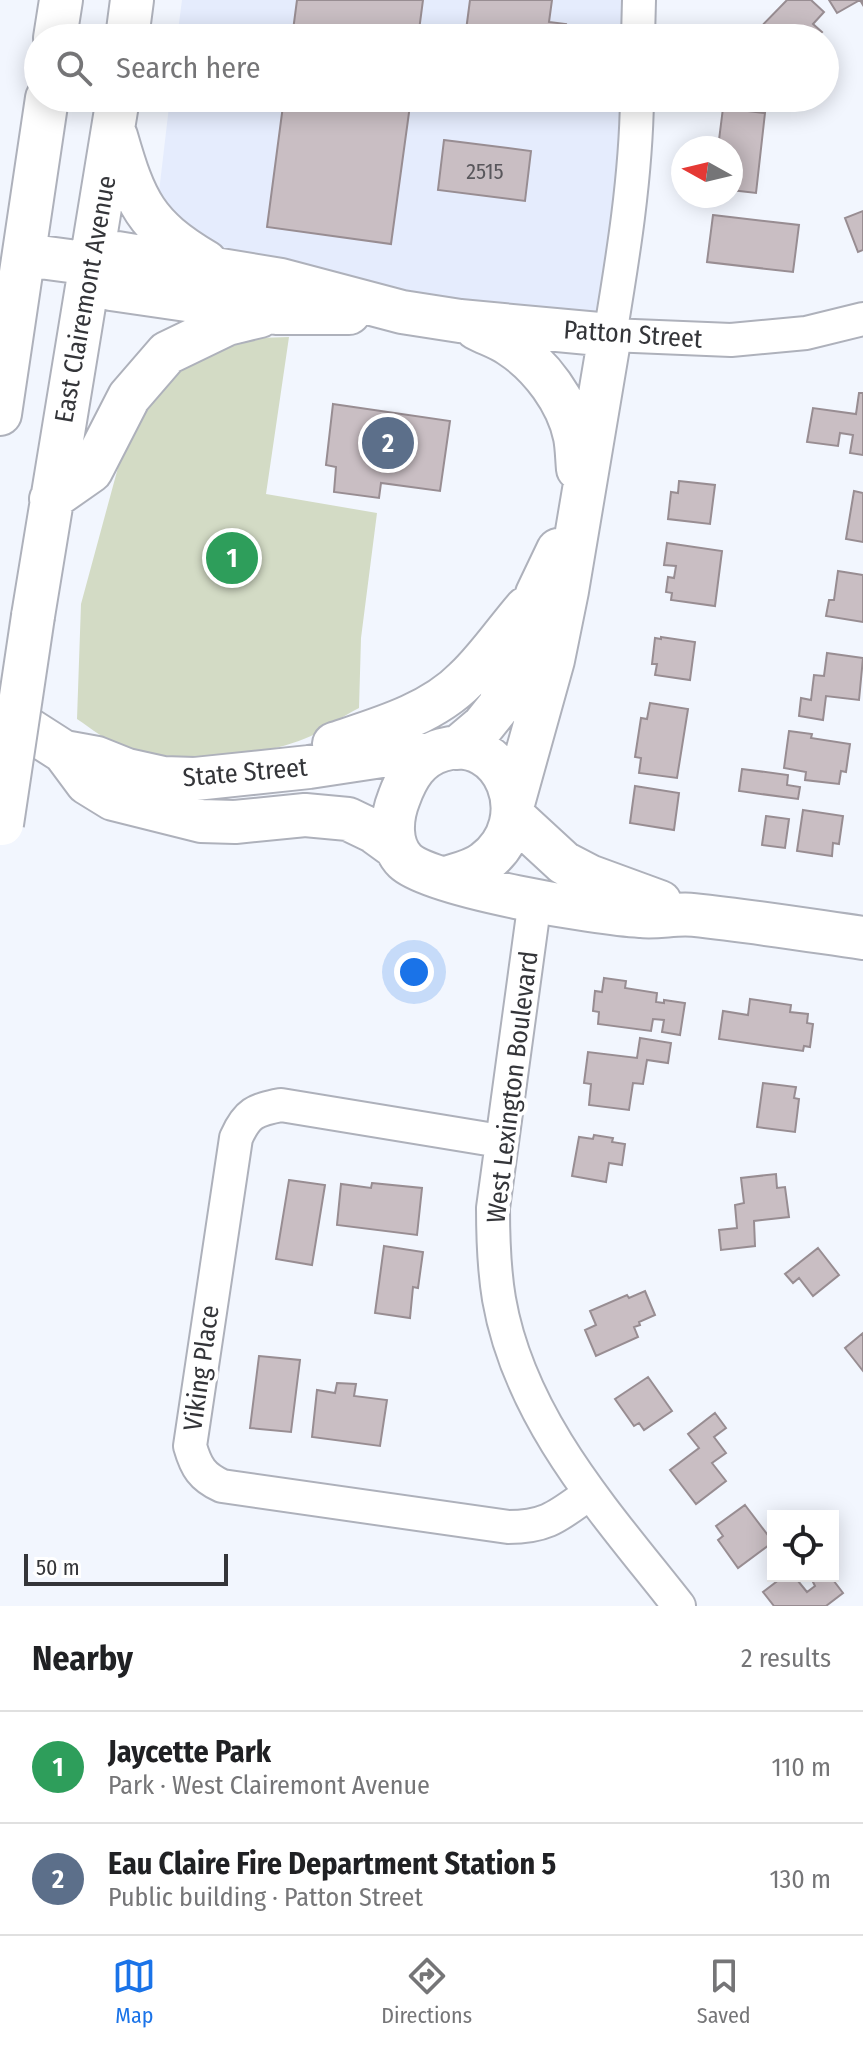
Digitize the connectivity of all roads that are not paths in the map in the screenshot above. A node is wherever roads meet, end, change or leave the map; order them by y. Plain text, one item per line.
1 (61, 0) edge
2 (132, 0) edge
3 (639, 0) edge
4 (57, 24) edge
5 (129, 24) edge
6 (638, 24) edge
7 (44, 112) edge
8 (637, 112) edge
9 (116, 113) edge
10 (12, 253) edge
11 (92, 264) junction
12 (214, 267) junction
13 (402, 312) junction
14 (277, 313) junction
15 (863, 319) edge
16 (460, 321) junction
17 (610, 335) junction
18 (0, 414) edge
19 (51, 499) junction
20 (580, 503) junction
21 (537, 594) junction
22 (0, 711) edge
23 (443, 751) junction
24 (64, 752) junction
25 (253, 771) junction
26 (513, 808) junction
27 (1, 834) edge
28 (395, 847) junction
29 (446, 878) junction
30 (535, 900) junction
31 (691, 915) junction
32 (863, 938) edge
33 (500, 1141) junction
34 (590, 1493) junction
35 (679, 1606) edge

1 - 4 main road
2 - 5 main road
3 - 6 street
7 - 10 main road
8 - 17 street
9 - 11 main road, East Clairemont Avenue
9 - 12 main road
10 - 11 main road, Patton Street
10 - 18 main road
11 - 12 main road, Patton Street
11 - 14 main road, Patton Street
11 - 19 main road, East Clairemont Avenue
12 - 13 main road, Patton Street
13 - 14 main road, Patton Street
13 - 16 main road, Patton Street
14 - 19 main road
15 - 17 street, Patton Street
16 - 17 main road, Patton Street
16 - 20 main road
17 - 20 main road
19 - 27 main road, East Clairemont Avenue, bridge
20 - 21 main road
20 - 26 main road
21 - 23 main road
21 - 25 main road
22 - 24 main road, State Street
23 - 25 main road, State Street
23 - 26 main road
23 - 28 main road
24 - 25 main road, State Street
24 - 28 main road, State Street
26 - 29 main road
26 - 31 main road
28 - 29 main road
29 - 30 main road
30 - 31 main road
30 - 33 street, West Lexington Boulevard
31 - 32 main road
33 - 34 street, West Lexington Boulevard
33 - 34 street, Viking Place
34 - 35 street, West Lexington Boulevard

